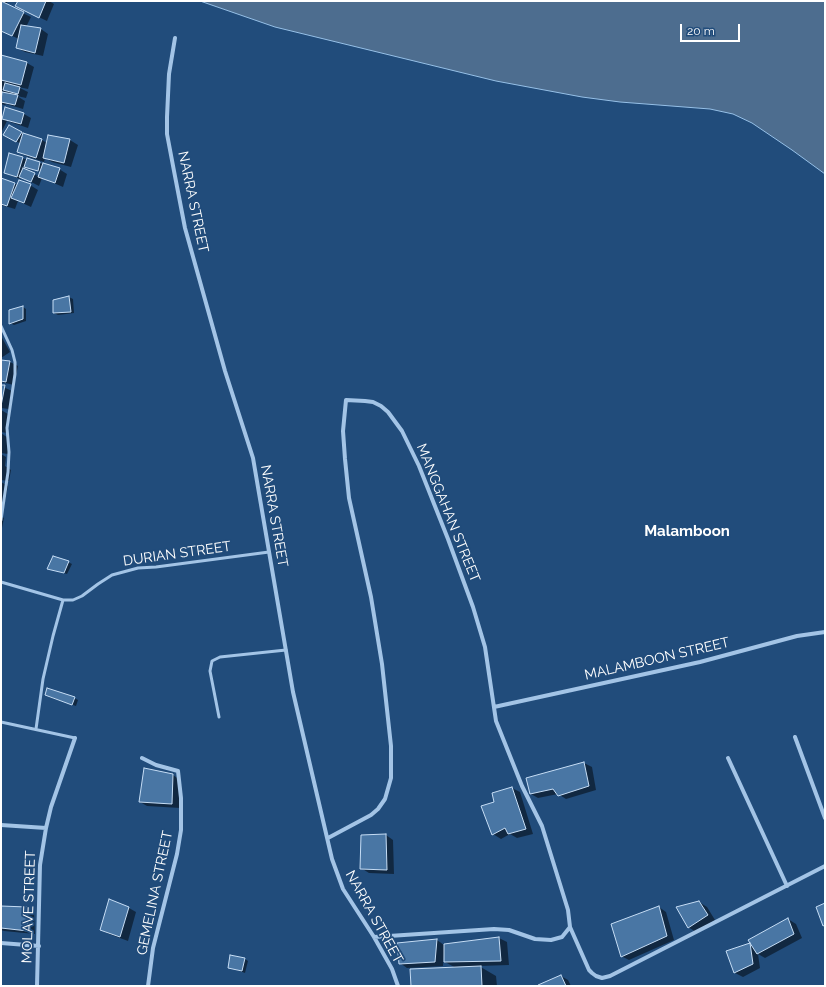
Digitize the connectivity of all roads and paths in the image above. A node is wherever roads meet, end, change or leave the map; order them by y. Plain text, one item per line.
1 (176, 38) dead end
2 (1, 326) edge
3 (1, 520) edge
4 (269, 552) junction
5 (1, 582) edge
6 (63, 600) junction
7 (825, 632) edge
8 (286, 650) junction
9 (494, 707) junction
10 (219, 717) dead end
11 (1, 722) edge
12 (36, 730) junction
13 (795, 737) dead end
14 (75, 738) joint
15 (142, 758) dead end
16 (728, 758) dead end
17 (825, 818) edge
18 (1, 824) edge
19 (46, 828) junction
20 (328, 838) junction
21 (825, 866) edge
22 (787, 886) junction
23 (570, 927) junction
24 (374, 937) junction
25 (1, 943) edge
26 (39, 946) junction
27 (37, 986) edge
28 (148, 986) edge
29 (398, 986) edge

1 - 4 street, NARRA STREET
2 - 3 lane
4 - 6 lane, DURIAN STREET
4 - 8 street, NARRA STREET
5 - 6 lane, DURIAN STREET
6 - 12 lane
7 - 9 street, MALAMBOON STREET
8 - 10 lane
8 - 20 street, NARRA STREET
9 - 20 street, MANGGAHAN STREET
9 - 23 street, MANGGAHAN STREET
11 - 12 lane
12 - 14 lane
13 - 17 street
14 - 19 street, MOLAVE STREET
15 - 28 street, GEMELINA STREET
16 - 22 street
18 - 19 street
19 - 26 street, MOLAVE STREET
20 - 24 street, NARRA STREET
21 - 22 street, MANGGAHAN STREET
22 - 23 street, MANGGAHAN STREET
23 - 24 street
24 - 29 street, NARRA STREET
25 - 26 street
26 - 27 street, MOLAVE STREET

